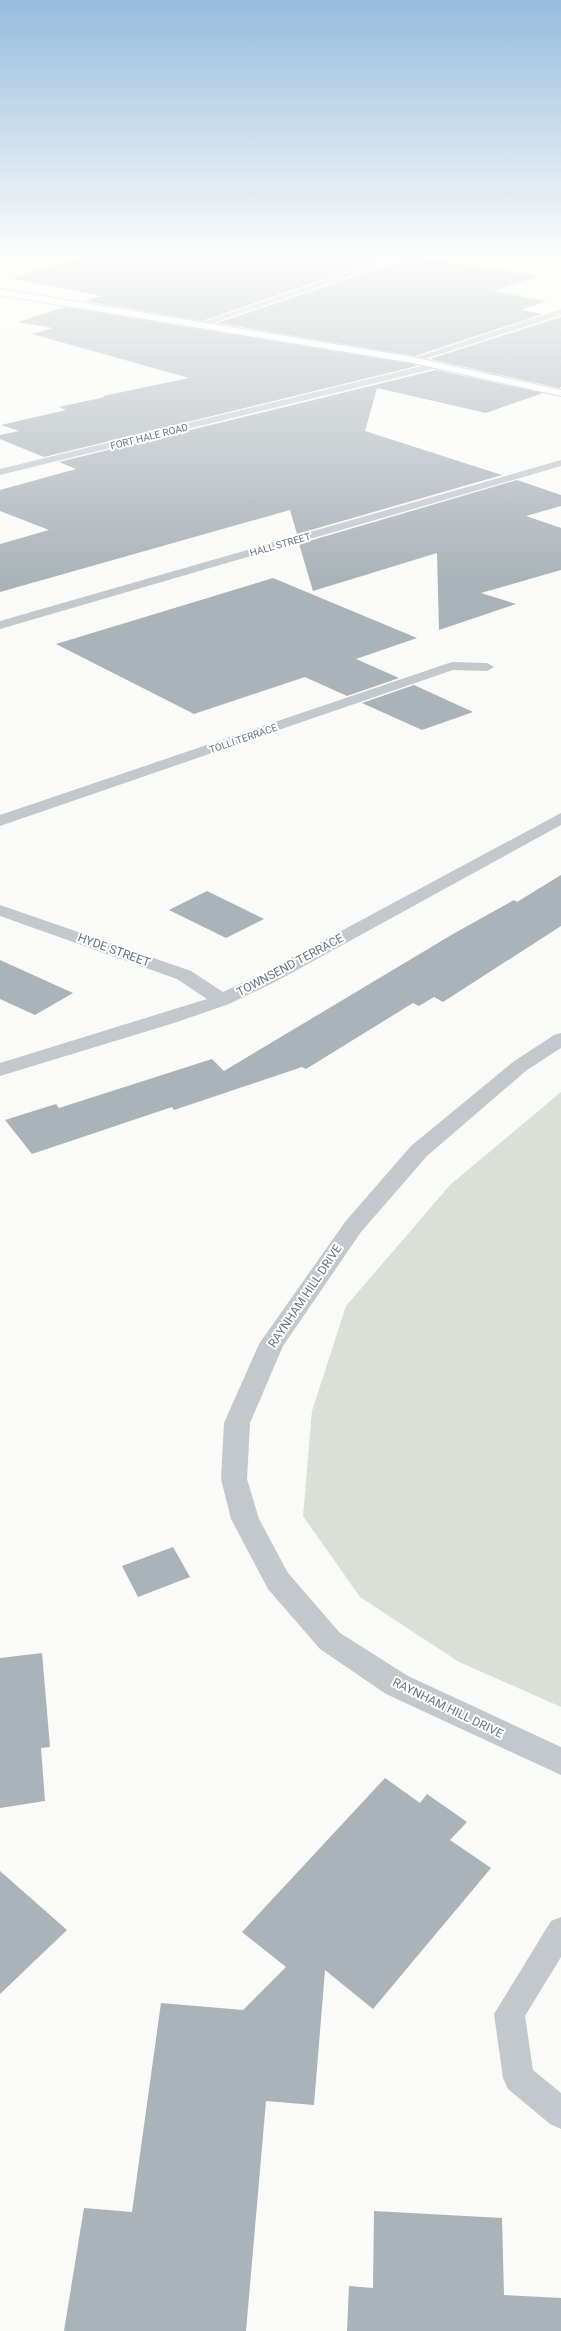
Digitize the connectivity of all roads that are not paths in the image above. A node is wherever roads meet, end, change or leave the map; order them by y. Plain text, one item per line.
1 (426, 363) edge
2 (438, 365) junction
3 (561, 393) edge
4 (561, 463) edge
5 (0, 472) edge
6 (0, 625) edge
7 (487, 667) dead end
8 (561, 818) edge
9 (0, 821) edge
10 (0, 910) edge
11 (222, 1000) junction
12 (561, 1039) edge
13 (0, 1070) edge
14 (561, 1762) edge
15 (561, 1931) edge
16 (561, 2113) edge

1 - 2 main road
2 - 3 main road
2 - 5 street, FORT HALE ROAD
4 - 6 street, HALL STREET
7 - 9 street, TOLLI TERRACE
8 - 11 street, TOWNSEND TERRACE
10 - 11 street, HYDE STREET
11 - 13 street, TOWNSEND TERRACE
12 - 14 street, RAYNHAM HILL DRIVE
15 - 16 lane

